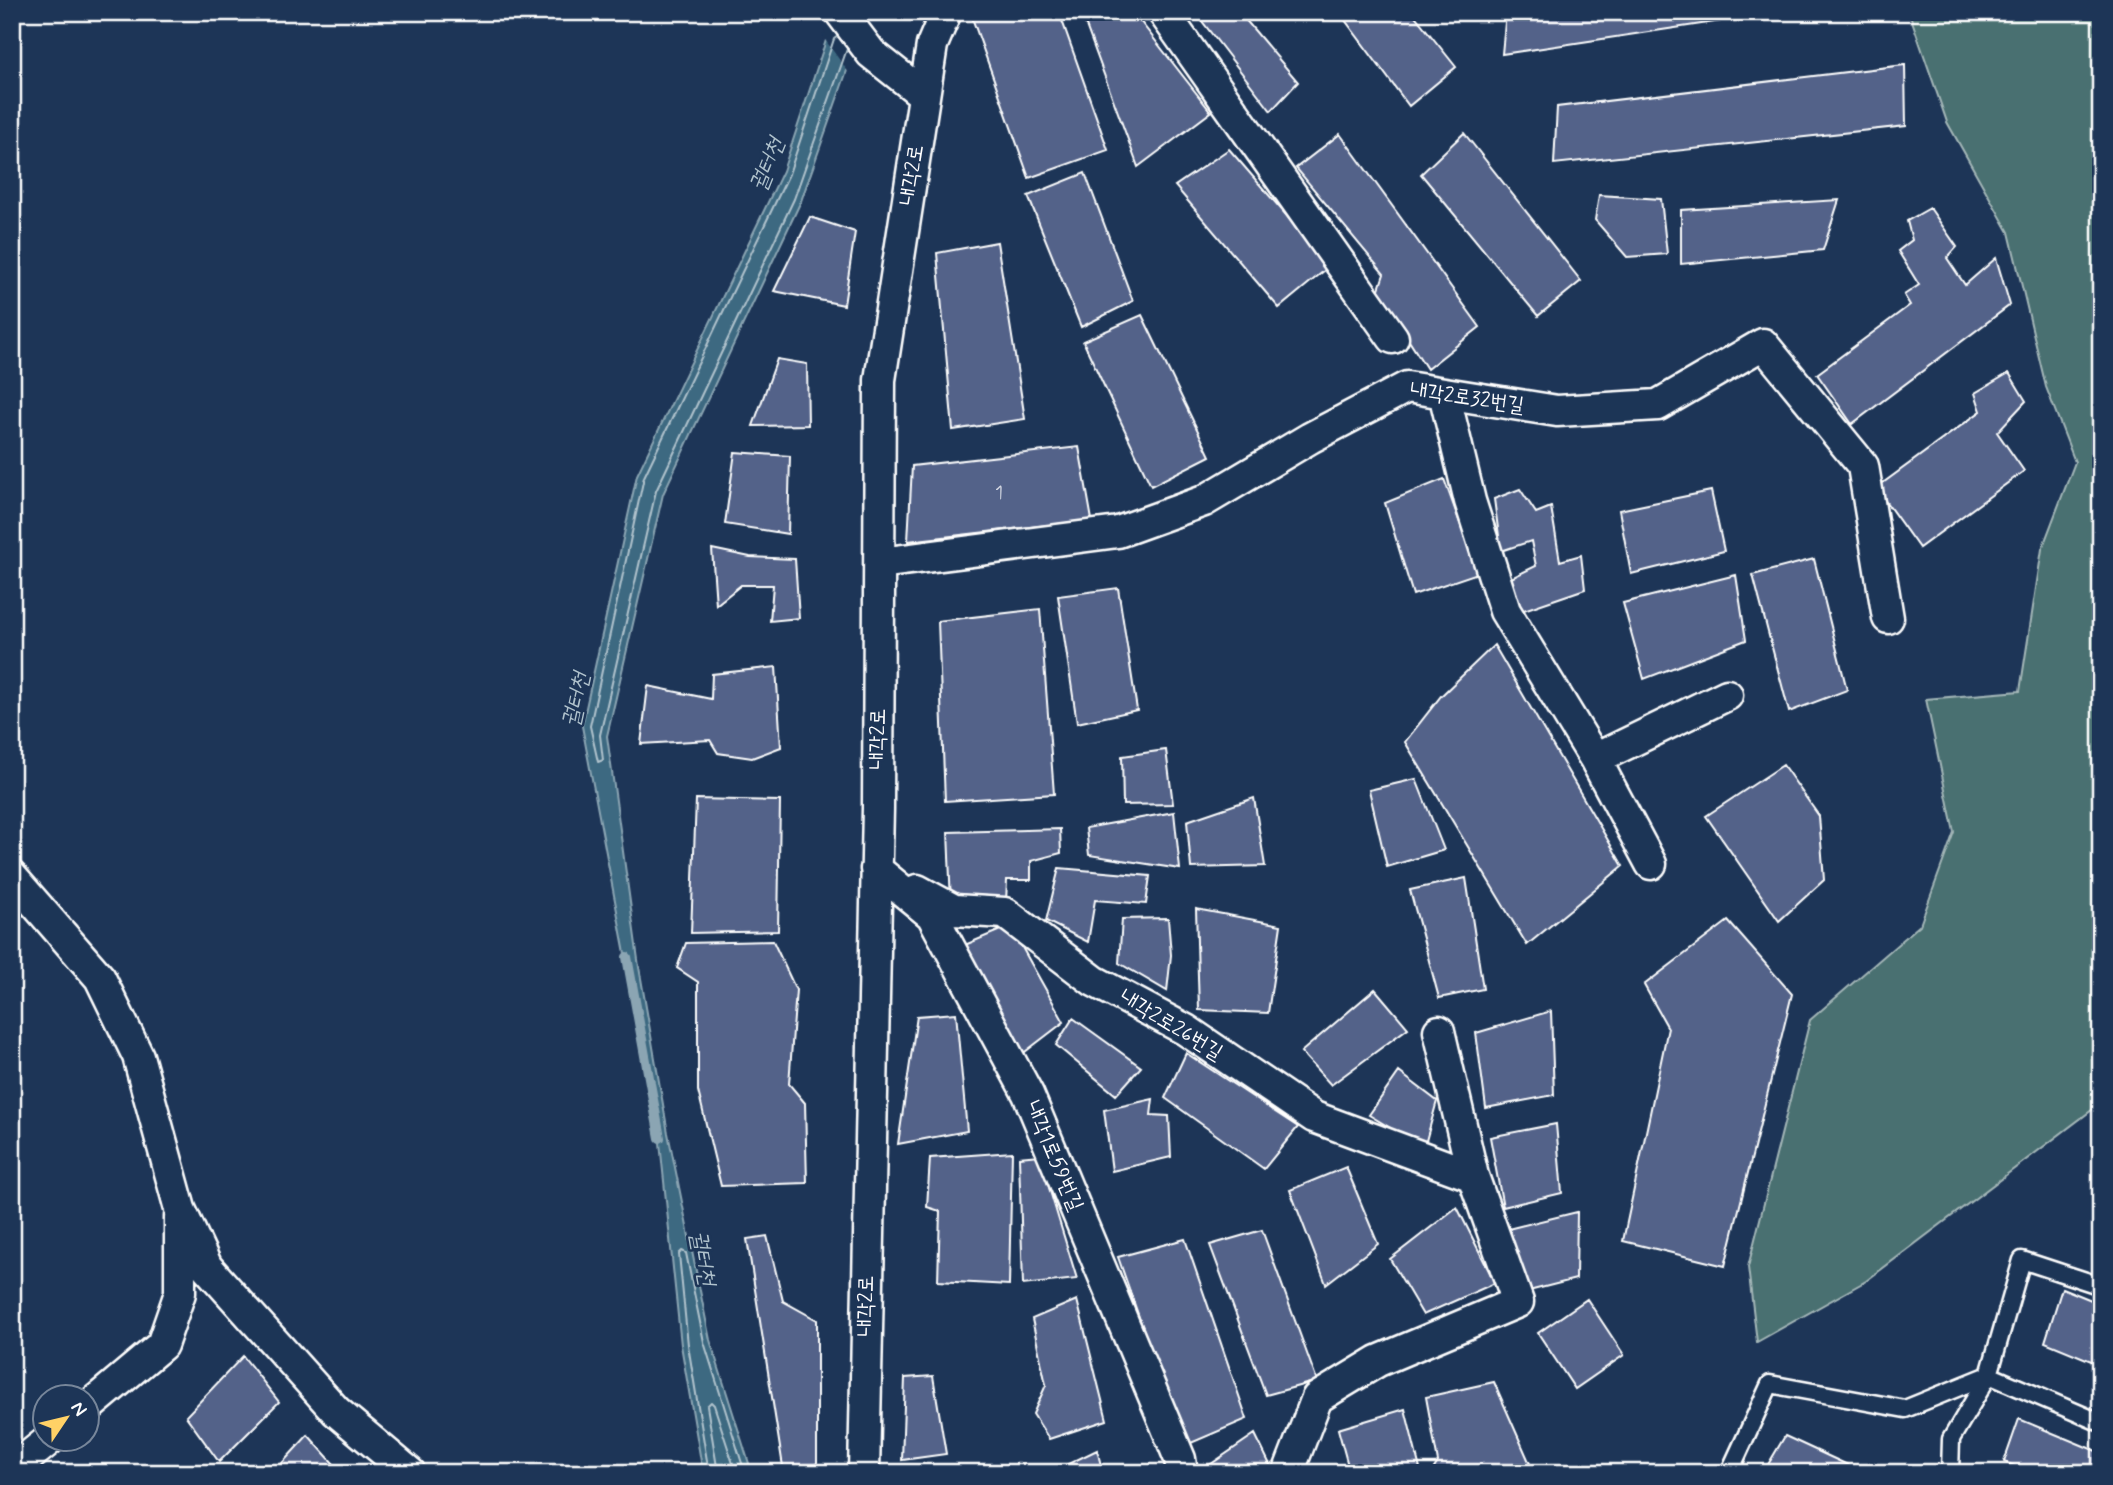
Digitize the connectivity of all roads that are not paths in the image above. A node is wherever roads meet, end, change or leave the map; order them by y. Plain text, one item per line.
1 (841, 12) edge
2 (946, 12) edge
3 (1163, 12) edge
4 (924, 95) junction
5 (1393, 338) dead end
6 (1444, 393) junction
7 (880, 563) junction
8 (1888, 618) dead end
9 (1727, 695) dead end
10 (1595, 759) junction
11 (1651, 864) dead end
12 (876, 869) junction
13 (12, 877) edge
14 (1439, 1031) dead end
15 (1474, 1176) junction
16 (180, 1209) junction
17 (2101, 1286) edge
18 (1989, 1375) junction
19 (102, 1395) edge
20 (2101, 1423) edge
21 (32, 1454) edge
22 (12, 1470) edge
23 (410, 1473) edge
24 (864, 1473) edge
25 (1182, 1473) edge
26 (1288, 1473) edge
27 (1729, 1473) edge
28 (1950, 1473) edge

1 - 4 street
2 - 4 street, 내각2로
3 - 5 street
4 - 7 street, 내각2로
6 - 7 street, 내각2로32번길
6 - 8 street, 내각2로32번길
6 - 10 street
7 - 12 street, 내각2로
9 - 10 street
10 - 11 street
12 - 15 street, 내각2로26번길
12 - 24 street, 내각2로
12 - 25 street, 내각1로59번길
13 - 16 street
14 - 15 street
15 - 26 street
16 - 19 street
16 - 23 street
17 - 18 lane
18 - 20 lane
18 - 27 lane
18 - 28 lane
21 - 22 street

